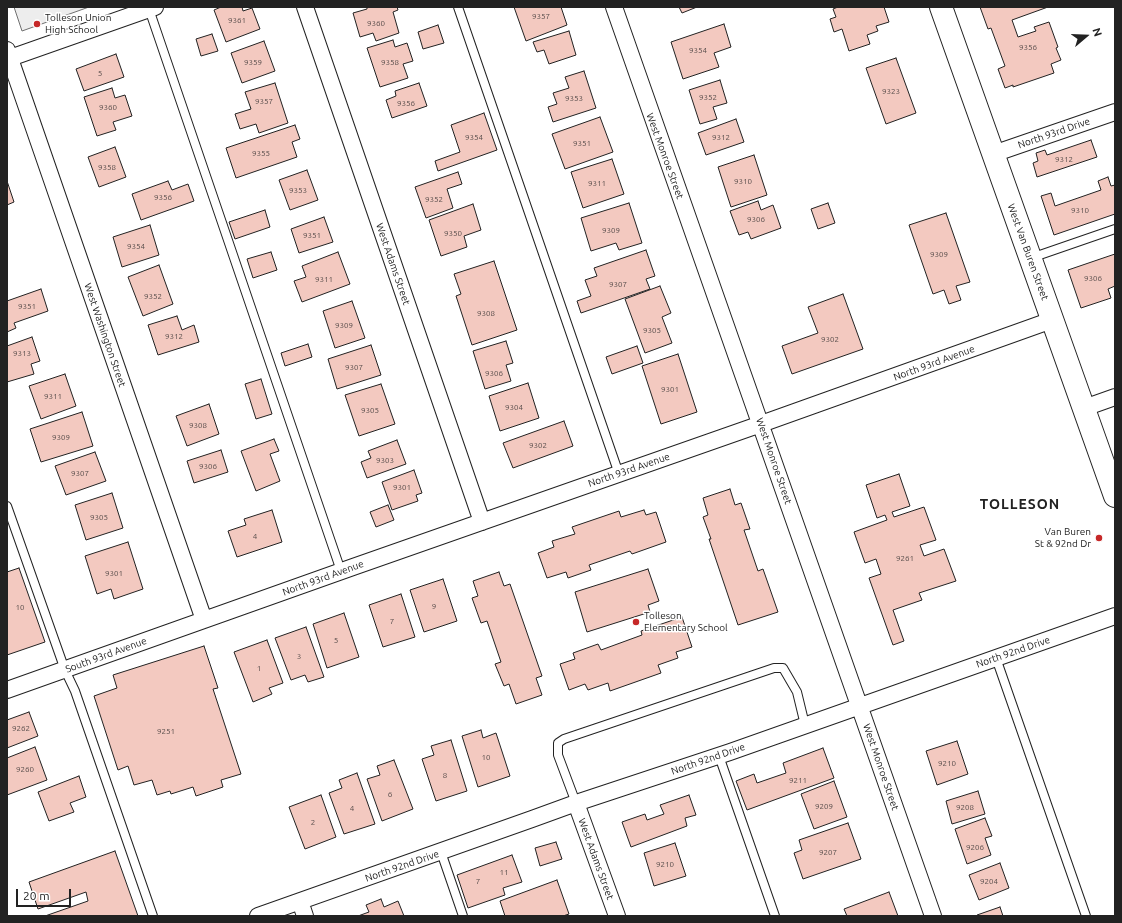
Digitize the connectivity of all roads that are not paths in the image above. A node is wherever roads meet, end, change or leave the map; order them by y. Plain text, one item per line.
1 (305, 7) edge
2 (458, 7) edge
3 (614, 7) edge
4 (941, 7) edge
5 (152, 8) edge
6 (9, 54) edge
7 (1115, 112) edge
8 (994, 154) junction
9 (1115, 229) edge
10 (1030, 258) junction
11 (1052, 320) junction
12 (1115, 397) edge
13 (1084, 408) junction
14 (761, 424) junction
15 (619, 474) junction
16 (1115, 496) edge
17 (7, 506) edge
18 (482, 522) junction
19 (341, 571) junction
20 (1115, 616) edge
21 (204, 620) junction
22 (996, 658) junction
23 (64, 670) junction
24 (7, 690) edge
25 (860, 706) junction
26 (805, 726) junction
27 (719, 756) junction
28 (576, 803) junction
29 (441, 852) junction
30 (303, 909) edge
31 (153, 916) edge
32 (258, 916) edge
33 (463, 916) edge
34 (617, 916) edge
35 (776, 916) edge
36 (933, 916) edge
37 (1086, 916) edge

1 - 18 street, West Adams Street
2 - 15 lane
3 - 14 street, West Monroe Street
4 - 8 main road, West Van Buren Street
5 - 6 street
5 - 19 lane
6 - 21 street, West Washington Street
7 - 8 street, North 93rd Drive
8 - 10 main road, West Van Buren Street
9 - 10 lane
10 - 11 main road, West Van Buren Street
11 - 13 main road, West Van Buren Street
11 - 14 street, North 93rd Avenue
12 - 13 street
13 - 16 main road, West Van Buren Street
14 - 15 street, North 93rd Avenue
14 - 25 street, West Monroe Street
15 - 18 street, North 93rd Avenue
17 - 23 lane
18 - 19 street, North 93rd Avenue
19 - 21 street, North 93rd Avenue
20 - 22 street, North 92nd Drive
21 - 23 street, South 93rd Avenue
22 - 25 street, North 92nd Drive
22 - 37 lane
23 - 24 street, South 93rd Avenue
23 - 31 lane
25 - 26 street, North 92nd Drive
25 - 36 street, West Monroe Street
26 - 27 street, North 92nd Drive
26 - 28 lane
27 - 28 street, North 92nd Drive
27 - 35 lane
28 - 29 street, North 92nd Drive
28 - 34 street, West Adams Street
29 - 30 street, North 92nd Drive
29 - 33 lane
30 - 32 street, North 92nd Drive

